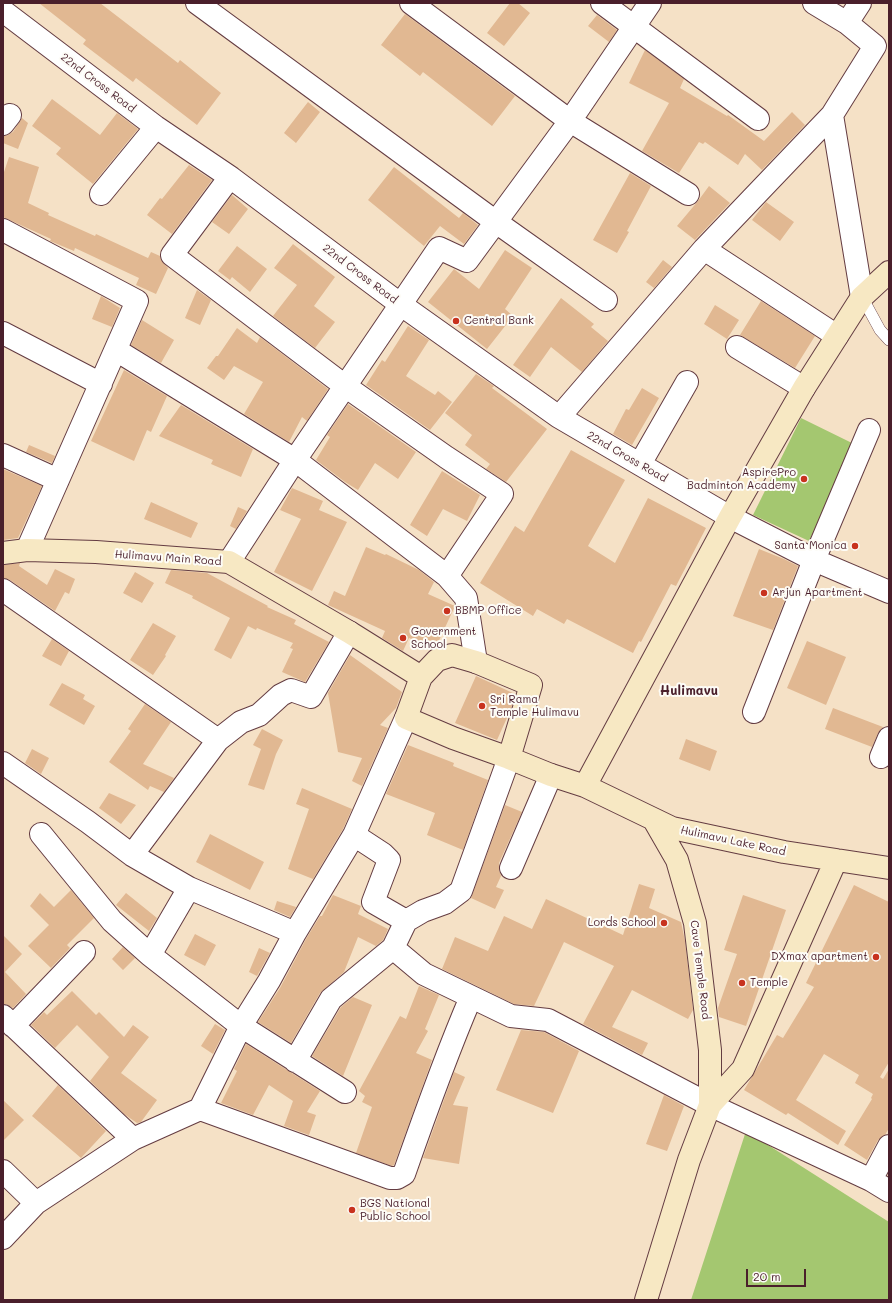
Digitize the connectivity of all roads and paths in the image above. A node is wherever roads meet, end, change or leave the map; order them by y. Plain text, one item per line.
1 (197, 3) edge
2 (411, 3) edge
3 (602, 3) edge
4 (650, 3) edge
5 (814, 3) edge
6 (860, 3) edge
7 (3, 11) edge
8 (847, 23) junction
9 (634, 27) junction
10 (832, 116) junction
11 (758, 119) dead end
12 (570, 121) junction
13 (156, 127) junction
14 (230, 177) junction
15 (101, 194) dead end
16 (688, 194) dead end
17 (496, 222) junction
18 (3, 230) edge
19 (704, 249) junction
20 (889, 272) edge
21 (862, 297) junction
22 (606, 300) dead end
23 (400, 304) junction
24 (3, 333) edge
25 (837, 336) junction
26 (889, 340) edge
27 (737, 347) dead end
28 (116, 350) junction
29 (688, 382) dead end
30 (101, 384) junction
31 (345, 386) junction
32 (804, 388) junction
33 (559, 417) junction
34 (869, 430) dead end
35 (3, 455) edge
36 (295, 460) junction
37 (640, 464) junction
38 (58, 480) junction
39 (730, 516) junction
40 (27, 550) junction
41 (3, 553) edge
42 (814, 560) junction
43 (229, 562) junction
44 (447, 576) junction
45 (3, 590) edge
46 (889, 592) edge
47 (349, 632) junction
48 (476, 662) junction
49 (421, 677) junction
50 (754, 712) dead end
51 (406, 718) junction
52 (218, 740) junction
53 (509, 758) junction
54 (3, 763) edge
55 (552, 775) junction
56 (585, 786) junction
57 (654, 820) junction
58 (41, 834) dead end
59 (354, 835) junction
60 (132, 855) junction
61 (836, 860) junction
62 (511, 868) dead end
63 (889, 868) edge
64 (189, 888) junction
65 (406, 921) junction
66 (295, 933) junction
67 (393, 948) junction
68 (84, 952) dead end
69 (150, 955) junction
70 (472, 997) junction
71 (8, 1021) edge
72 (241, 1026) junction
73 (295, 1061) junction
74 (345, 1092) dead end
75 (710, 1105) junction
76 (200, 1109) junction
77 (133, 1140) junction
78 (889, 1146) edge
79 (3, 1171) edge
80 (880, 1185) edge
81 (36, 1204) junction
82 (3, 1238) edge
83 (646, 1300) edge

1 - 17 street
2 - 12 street
3 - 9 street
4 - 9 street
5 - 8 street
6 - 8 street
7 - 13 street, 22nd Cross Road
8 - 10 street
9 - 11 street
9 - 12 street
10 - 19 street
10 - 21 street
12 - 16 street
12 - 17 street
13 - 14 street, 22nd Cross Road
13 - 15 street
14 - 23 street, 22nd Cross Road
14 - 31 street
17 - 22 street
17 - 23 street
18 - 28 street
19 - 25 street
19 - 33 street
20 - 21 street
21 - 25 street
21 - 26 lane
23 - 31 street
23 - 33 street, 22nd Cross Road
24 - 30 street
25 - 32 street
27 - 32 street
28 - 30 street
28 - 36 street
29 - 37 street
30 - 38 street
31 - 36 street
31 - 44 street
32 - 39 street
33 - 37 street, 22nd Cross Road
34 - 42 street
35 - 38 street
36 - 43 street
36 - 44 street
37 - 39 street, 22nd Cross Road
38 - 40 street
39 - 42 street, 22nd Cross Road
39 - 56 street
40 - 41 street, Hulimavu Main Road
40 - 43 street, Hulimavu Main Road
42 - 46 street, 22nd Cross Road
42 - 50 street
43 - 47 street, Hulimavu Main Road
44 - 48 street
45 - 52 street
47 - 49 street, Hulimavu Main Road
47 - 52 street
48 - 49 street
48 - 53 street
49 - 51 street
51 - 53 street
51 - 59 street
52 - 60 street
53 - 55 street
53 - 65 street
54 - 60 street
55 - 56 street
55 - 62 street
56 - 57 street, Hulimavu Lake Road
57 - 61 street, Hulimavu Lake Road
57 - 75 street, Cave Temple Road
58 - 69 street
59 - 65 street
59 - 66 street
60 - 64 street
61 - 63 street, Hulimavu Lake Road
61 - 75 street, Cave Temple Road
64 - 66 street
64 - 69 street
65 - 67 street
66 - 72 street
67 - 70 street
67 - 73 street
68 - 71 street
69 - 72 street
70 - 75 street
70 - 76 street
71 - 77 street
72 - 73 street
72 - 76 street
73 - 74 street
75 - 80 street
75 - 83 street, Cave Temple Road
76 - 77 street
77 - 81 street
78 - 80 street
79 - 81 street
81 - 82 street

